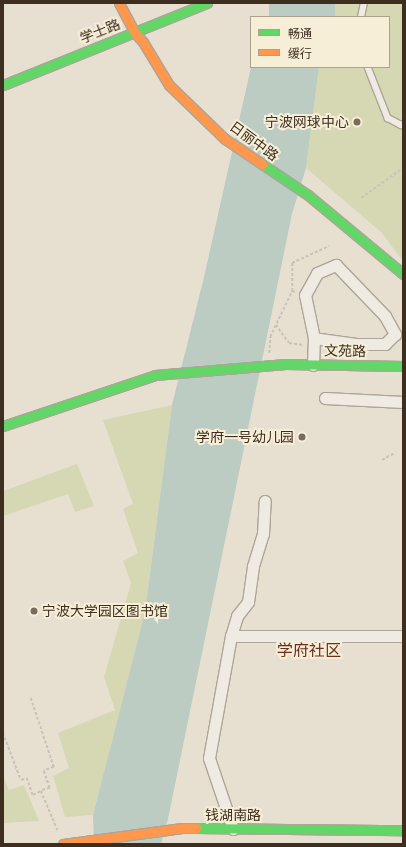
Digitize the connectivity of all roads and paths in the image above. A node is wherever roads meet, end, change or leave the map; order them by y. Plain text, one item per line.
1 (119, 3) edge
2 (207, 3) edge
3 (364, 3) edge
4 (361, 16) edge
5 (140, 28) junction
6 (368, 68) edge
7 (3, 85) edge
8 (403, 124) edge
9 (403, 168) edge
10 (361, 198) dead end
11 (329, 246) dead end
12 (403, 274) edge
13 (292, 291) junction
14 (305, 295) junction
15 (276, 325) junction
16 (314, 342) junction
17 (269, 355) dead end
18 (313, 365) junction
19 (403, 366) edge
20 (325, 398) dead end
21 (403, 402) edge
22 (3, 426) edge
23 (393, 454) dead end
24 (382, 460) dead end
25 (264, 501) dead end
26 (231, 636) junction
27 (403, 636) edge
28 (31, 698) dead end
29 (3, 733) edge
30 (41, 791) junction
31 (233, 829) junction
32 (403, 830) edge
33 (62, 841) edge

1 - 5 main road, 日丽中路
2 - 5 main road, 学士路
3 - 4 lane
5 - 7 main road, 学士路
5 - 12 main road, 日丽中路
6 - 8 lane
9 - 10 path
11 - 13 path
13 - 14 path
13 - 15 path
14 - 16 street
14 - 16 street
15 - 16 path
15 - 17 path
16 - 18 street
18 - 19 main road, 文苑路
18 - 22 main road, 文苑路
20 - 21 street
23 - 24 path
25 - 26 street
26 - 27 street
26 - 31 street
28 - 30 path
29 - 30 path
30 - 33 path
31 - 32 main road, 钱湖南路
31 - 33 main road, 钱湖南路

